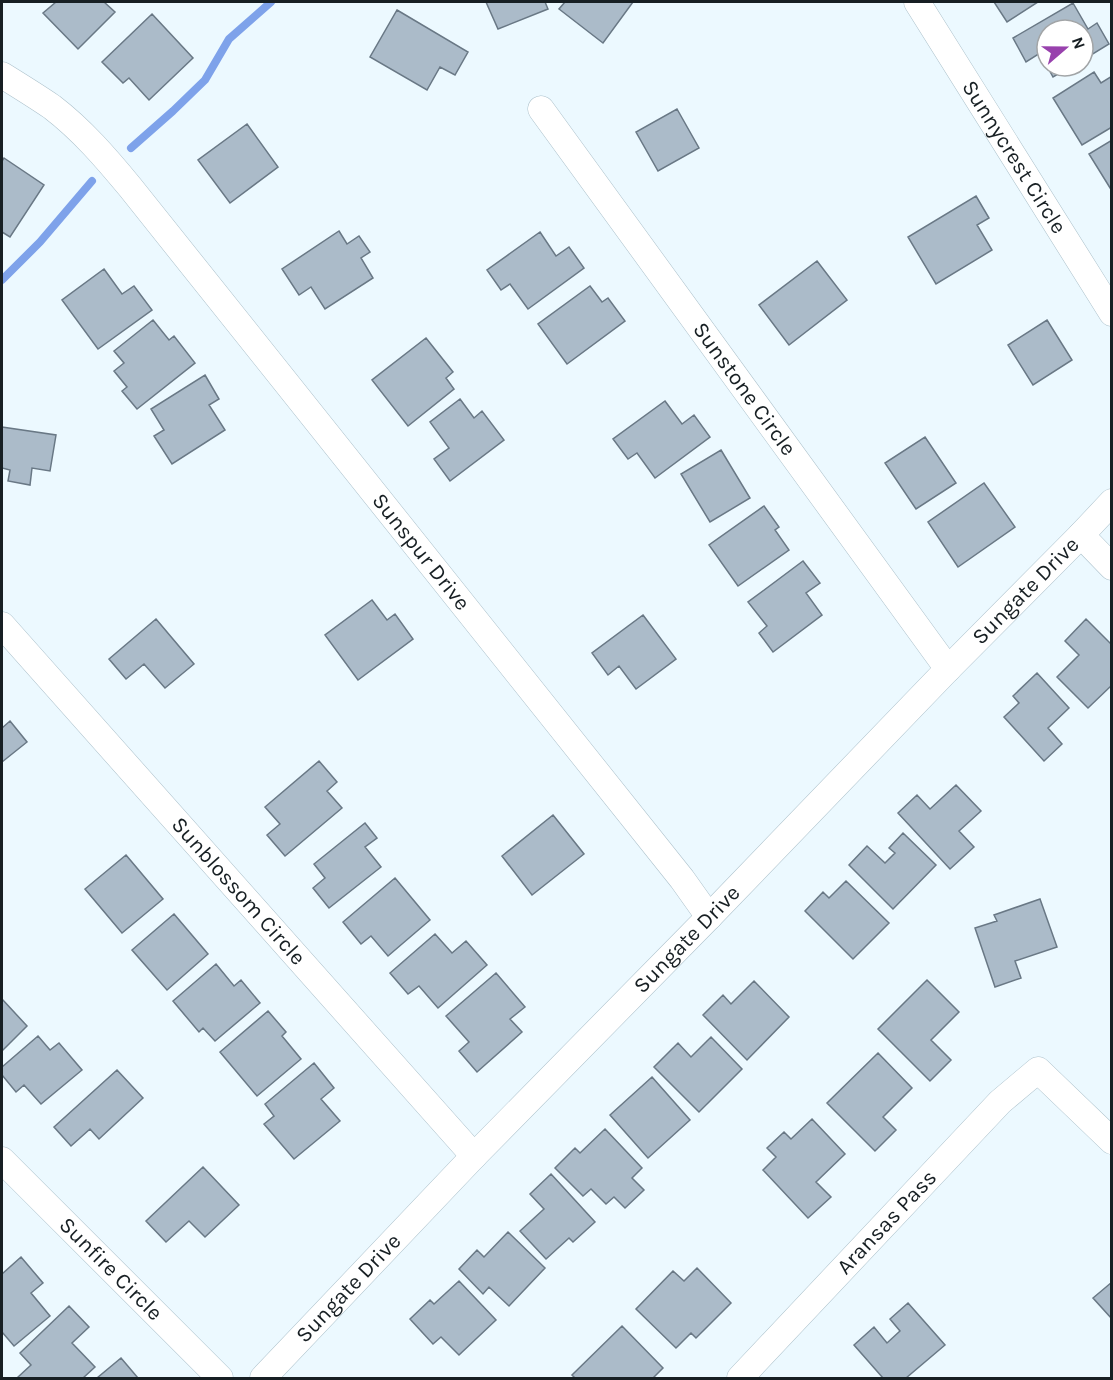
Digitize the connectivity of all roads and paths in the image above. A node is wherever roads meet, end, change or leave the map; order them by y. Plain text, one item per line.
1 (917, 2) edge
2 (2, 75) edge
3 (541, 109) dead end
4 (1112, 313) edge
5 (1112, 502) edge
6 (1081, 535) junction
7 (1112, 567) edge
8 (2, 625) edge
9 (948, 669) junction
10 (709, 917) junction
11 (1112, 1141) edge
12 (474, 1156) junction
13 (2, 1160) edge
14 (220, 1378) edge
15 (263, 1378) edge
16 (740, 1378) edge

1 - 4 street, Sunnycrest Circle
2 - 10 street, Sunspur Drive
3 - 9 street, Sunstone Circle
5 - 6 street, Sungate Drive
6 - 7 street
6 - 9 street, Sungate Drive
8 - 12 street, Sunblossom Circle
9 - 10 street, Sungate Drive
10 - 12 street, Sungate Drive
11 - 16 street, Aransas Pass
12 - 15 street, Sungate Drive
13 - 14 street, Sunfire Circle

